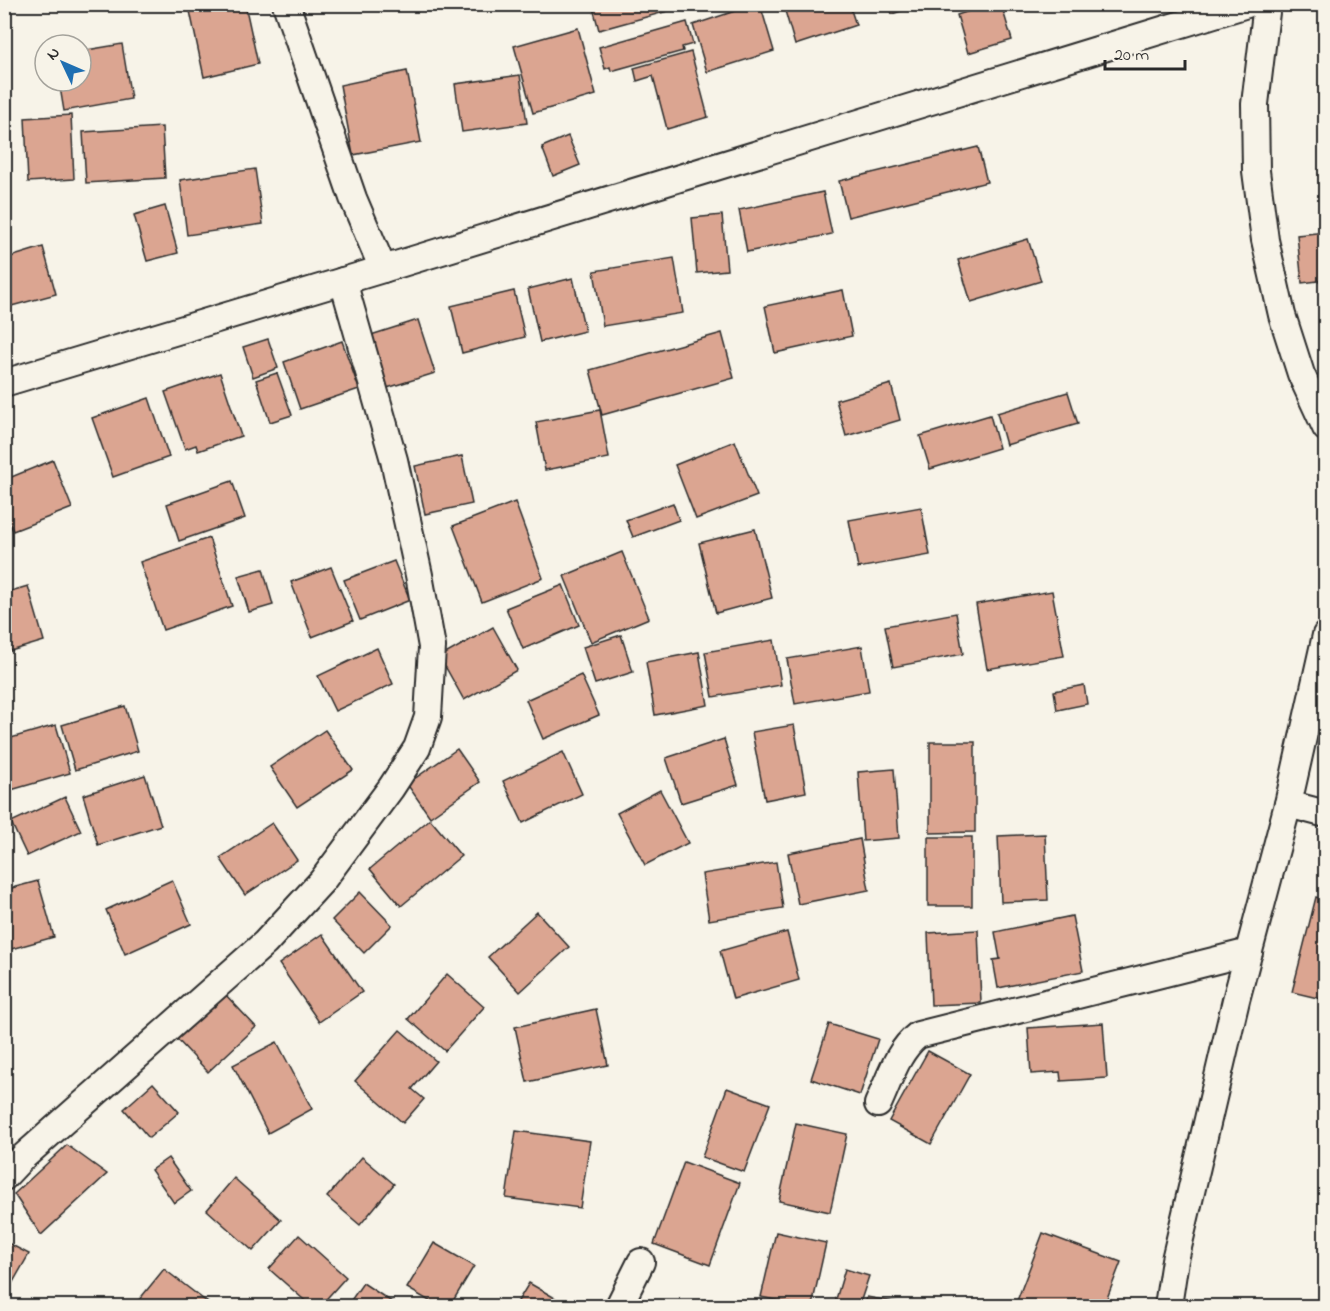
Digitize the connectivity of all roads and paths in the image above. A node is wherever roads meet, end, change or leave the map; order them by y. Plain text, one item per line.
1 (286, 4) edge
2 (1247, 4) edge
3 (1267, 4) edge
4 (383, 269) junction
5 (343, 281) junction
6 (4, 383) edge
7 (1326, 428) edge
8 (1326, 635) edge
9 (1288, 804) junction
10 (1326, 814) edge
11 (1249, 952) junction
12 (878, 1104) dead end
13 (4, 1177) edge
14 (641, 1262) dead end
15 (619, 1306) edge
16 (1168, 1306) edge

1 - 4 street
2 - 4 street
3 - 7 street
4 - 5 street
5 - 6 street
5 - 13 street
8 - 9 street
9 - 10 street
9 - 11 street
11 - 12 street
11 - 16 street
14 - 15 street

